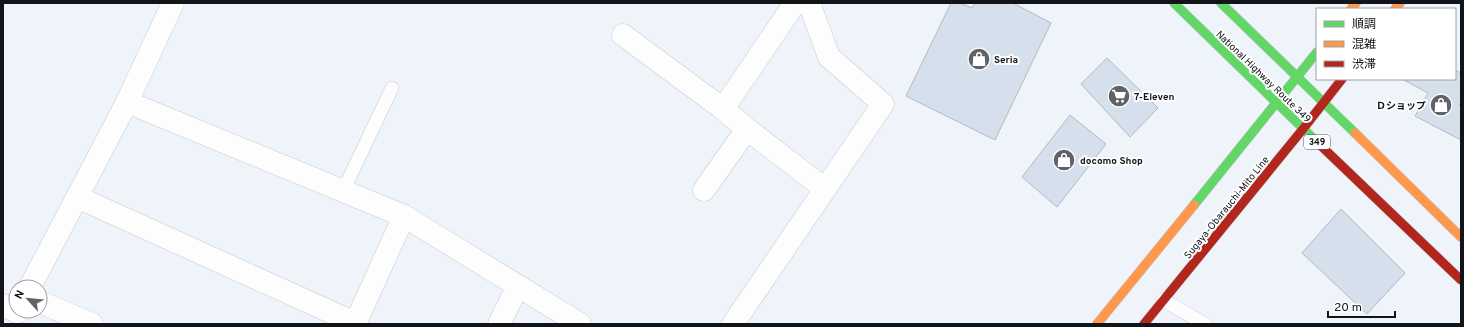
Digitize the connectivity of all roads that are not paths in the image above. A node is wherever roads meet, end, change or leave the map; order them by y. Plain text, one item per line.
1 (173, 3) edge
2 (795, 3) edge
3 (809, 3) edge
4 (1174, 3) edge
5 (1221, 3) edge
6 (623, 35) dead end
7 (1316, 53) edge
8 (1297, 77) junction
9 (1341, 80) edge
10 (392, 88) dead end
11 (127, 102) junction
12 (1276, 103) junction
13 (1324, 103) junction
14 (723, 109) junction
15 (747, 129) junction
16 (1303, 129) junction
17 (825, 189) junction
18 (704, 190) dead end
19 (343, 191) junction
20 (77, 197) junction
21 (404, 216) junction
22 (1461, 237) edge
23 (34, 279) edge
24 (1461, 280) edge
25 (518, 286) junction
26 (1163, 300) junction
27 (48, 305) edge
28 (92, 324) edge
29 (355, 324) edge
30 (499, 324) edge
31 (580, 324) edge
32 (733, 324) edge
33 (1097, 324) edge
34 (1144, 324) edge
35 (1206, 324) edge

1 - 11 street
2 - 14 street
3 - 17 street
4 - 12 main road, National Highway Route 349 / 349
5 - 8 main road
6 - 14 street
7 - 8 main road
8 - 12 main road
8 - 13 main road
9 - 13 main road, Sugaya-Obarauchi-Mito Line
10 - 19 lane
11 - 19 street
11 - 20 street
12 - 16 main road, National Highway Route 349 / 349
12 - 33 main road
13 - 16 main road, Sugaya-Obarauchi-Mito Line
13 - 22 main road
14 - 15 street
15 - 17 street
15 - 18 street
16 - 24 main road, National Highway Route 349 / 349
16 - 26 main road, Sugaya-Obarauchi-Mito Line
17 - 32 street
19 - 21 street
20 - 23 street
20 - 29 street
21 - 25 street
21 - 29 street
25 - 30 street
25 - 31 street
26 - 34 main road, Sugaya-Obarauchi-Mito Line
26 - 35 lane
27 - 28 street

